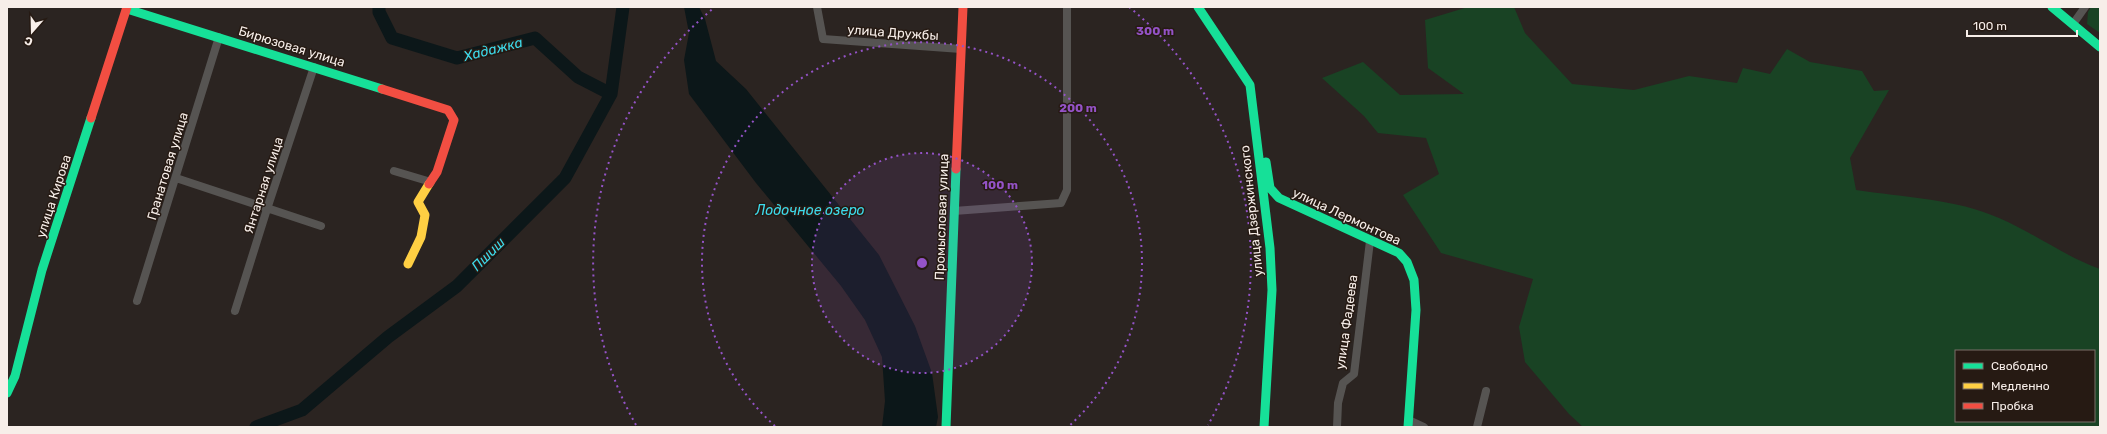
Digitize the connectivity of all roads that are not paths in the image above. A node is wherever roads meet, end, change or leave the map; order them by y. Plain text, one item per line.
1 (817, 7) edge
2 (963, 7) edge
3 (1068, 7) edge
4 (1198, 7) edge
5 (2052, 7) edge
6 (2085, 7) edge
7 (127, 8) edge
8 (2073, 24) junction
9 (219, 38) junction
10 (2100, 48) edge
11 (961, 49) junction
12 (314, 66) junction
13 (1257, 152) junction
14 (394, 171) dead end
15 (176, 178) junction
16 (431, 182) junction
17 (267, 209) junction
18 (954, 212) junction
19 (321, 226) dead end
20 (1370, 240) junction
21 (408, 264) dead end
22 (137, 301) dead end
23 (236, 311) dead end
24 (1486, 391) dead end
25 (7, 393) edge
26 (1408, 423) edge
27 (946, 427) edge
28 (1264, 427) edge
29 (1337, 427) edge
30 (1424, 427) edge
31 (1477, 427) edge

1 - 11 street, улица Дружбы
2 - 11 street, Промысловая улица
3 - 18 street
4 - 13 street, улица Дзержинского
5 - 8 street
6 - 8 street
7 - 9 street, Бирюзовая улица
7 - 25 street, улица Кирова
8 - 10 street
9 - 12 street, Бирюзовая улица
9 - 15 street, Гранатовая улица
11 - 18 street, Промысловая улица
12 - 16 street, Бирюзовая улица
12 - 17 street, Янтарная улица
13 - 20 street, улица Лермонтова
13 - 28 street, улица Дзержинского
14 - 16 street
15 - 17 street
15 - 22 street, Гранатовая улица
16 - 21 street
17 - 19 street
17 - 23 street, Янтарная улица
18 - 27 street, Промысловая улица
20 - 26 street, улица Лермонтова
20 - 29 street, улица Фадеева
24 - 31 street
26 - 30 street

